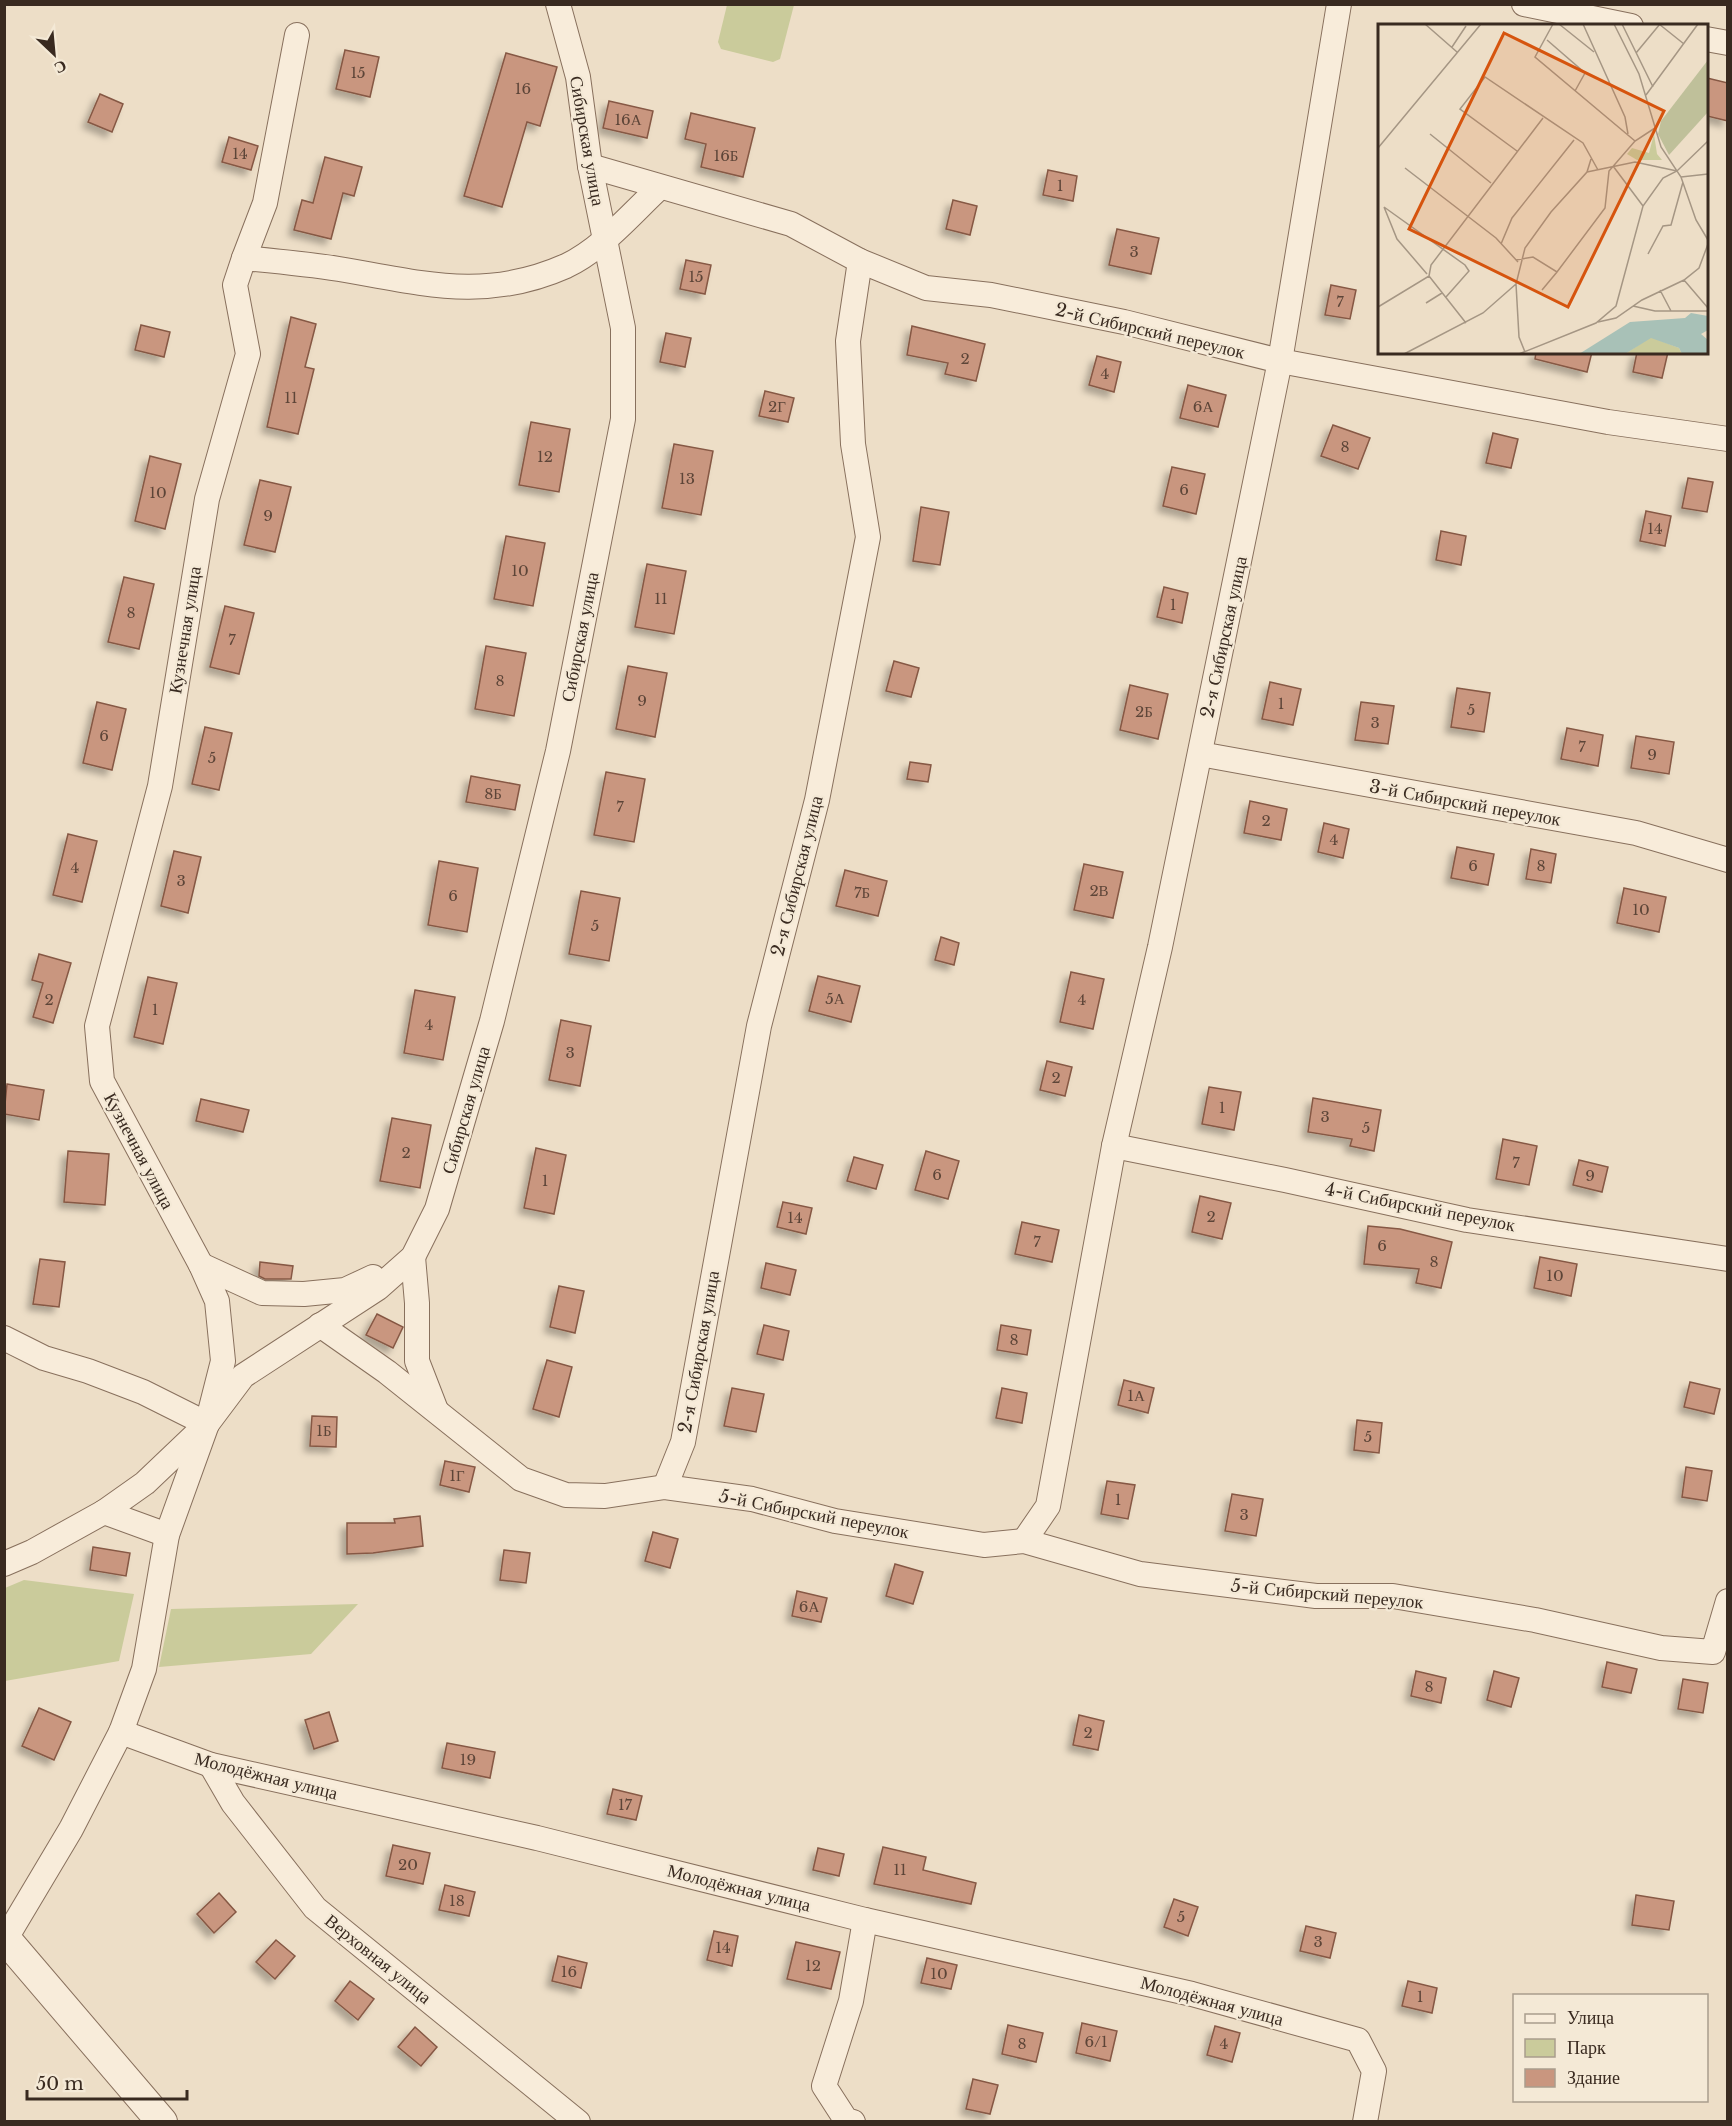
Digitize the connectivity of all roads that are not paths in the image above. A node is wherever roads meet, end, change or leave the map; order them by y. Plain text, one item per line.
1 (558, 4) edge
2 (1339, 4) edge
3 (1524, 4) edge
4 (1621, 24) edge
5 (297, 35) dead end
6 (1708, 39) edge
7 (1728, 43) edge
8 (590, 166) junction
9 (660, 187) junction
10 (605, 239) junction
11 (244, 258) junction
12 (860, 261) junction
13 (1280, 361) junction
14 (1728, 439) edge
15 (1200, 754) junction
16 (1728, 860) edge
17 (1114, 1146) junction
18 (413, 1257) junction
19 (1728, 1259) edge
20 (201, 1265) junction
21 (320, 1325) junction
22 (4, 1338) edge
23 (436, 1410) junction
24 (207, 1424) junction
25 (665, 1486) junction
26 (104, 1512) junction
27 (167, 1535) junction
28 (1024, 1541) junction
29 (4, 1564) edge
30 (1728, 1601) edge
31 (121, 1732) junction
32 (211, 1765) junction
33 (865, 1920) junction
34 (5, 1937) edge
35 (162, 2121) edge
36 (578, 2121) edge
37 (853, 2121) edge
38 (1365, 2121) edge

1 - 8 street, Сибирская улица
2 - 13 street, 2-я Сибирская улица
3 - 4 street
5 - 11 street, Кузнечная улица
6 - 7 street
8 - 9 street, 2-й Сибирский переулок
8 - 10 street, Сибирская улица
9 - 10 street
9 - 12 street, 2-й Сибирский переулок
10 - 11 street
10 - 18 street, Сибирская улица
11 - 20 street, Кузнечная улица
12 - 13 street, 2-й Сибирский переулок
12 - 25 street, 2-я Сибирская улица
13 - 14 street, 2-й Сибирский переулок
13 - 15 street, 2-я Сибирская улица
15 - 16 street, 3-й Сибирский переулок
15 - 17 street, 2-я Сибирская улица
17 - 19 street, 4-й Сибирский переулок
17 - 28 street, 2-я Сибирская улица
18 - 20 street
18 - 21 street
18 - 23 street
20 - 24 street, Кузнечная улица
21 - 23 street, 5-й Сибирский переулок
21 - 24 street
22 - 24 street
23 - 25 street, 5-й Сибирский переулок
24 - 26 street
24 - 27 street
25 - 28 street, 5-й Сибирский переулок
26 - 27 street
26 - 29 street
27 - 31 street
28 - 30 street, 5-й Сибирский переулок
31 - 32 street, Молодёжная улица
31 - 34 street
32 - 33 street, Молодёжная улица
32 - 36 street, Верховная улица
33 - 37 street
33 - 38 street, Молодёжная улица
34 - 35 street

